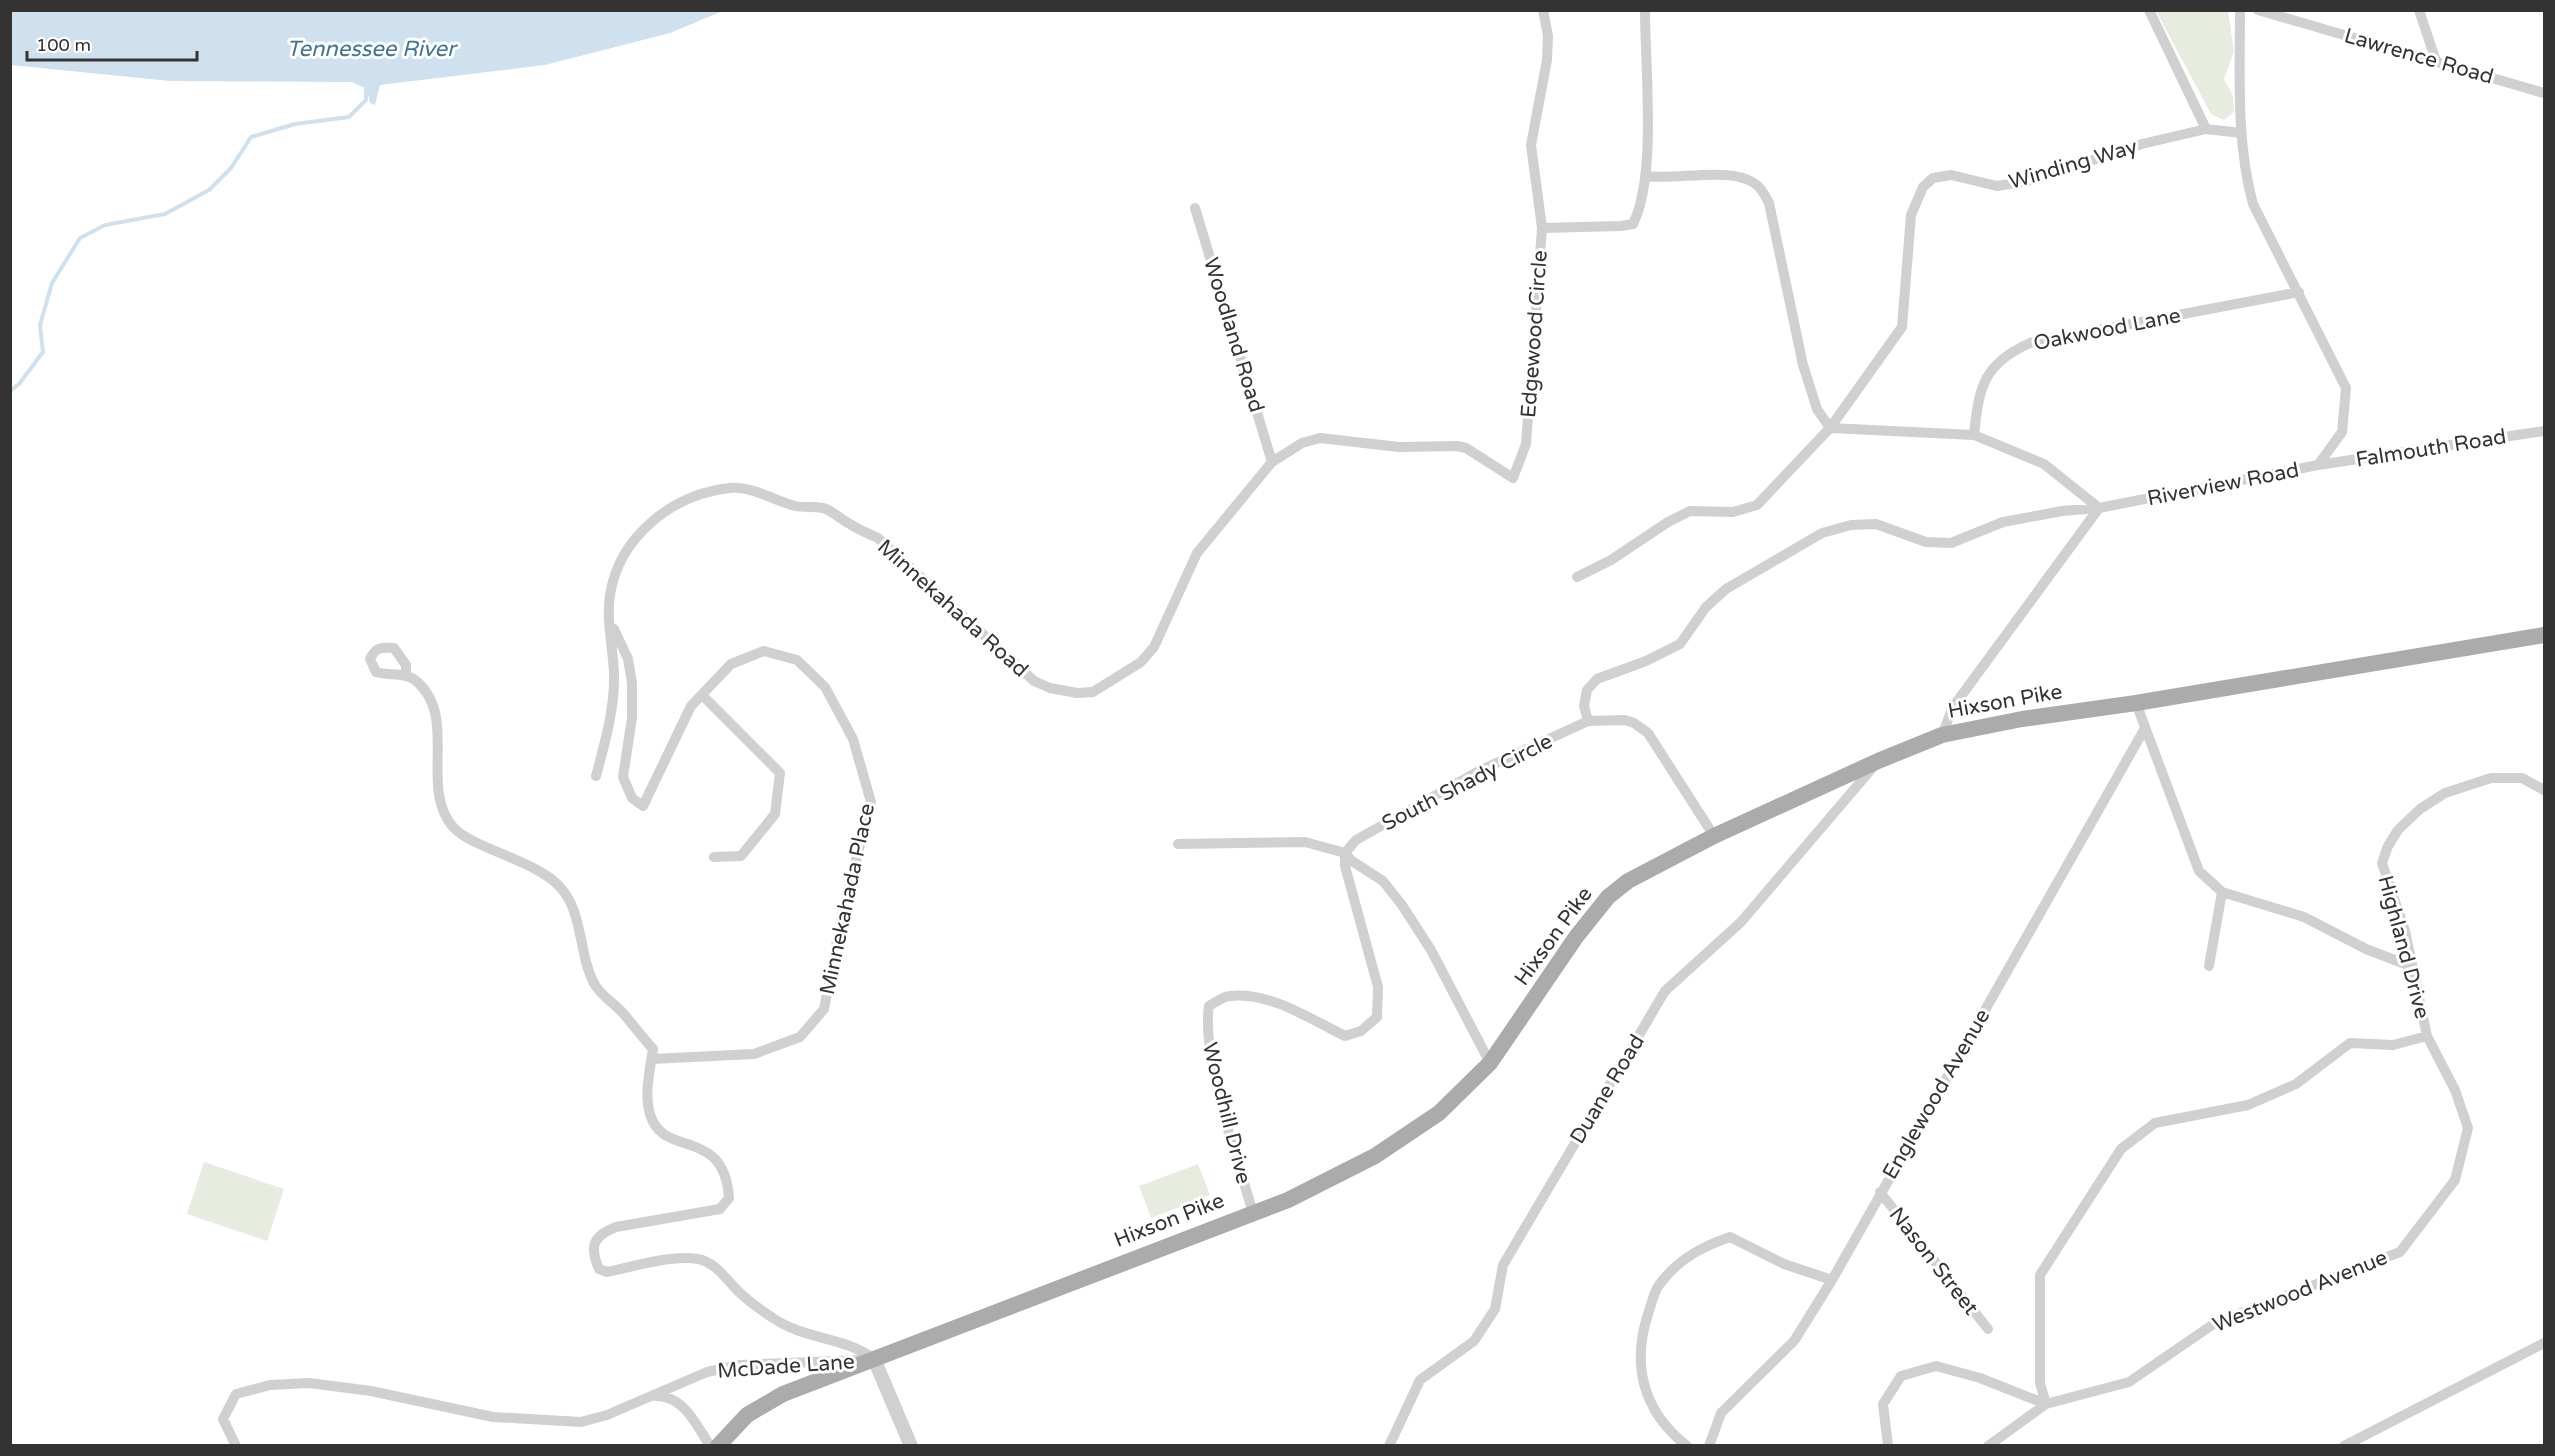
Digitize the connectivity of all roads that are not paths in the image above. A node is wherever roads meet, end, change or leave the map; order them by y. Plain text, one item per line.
1 (1543, 10) edge
2 (1645, 10) edge
3 (2149, 10) edge
4 (2240, 10) edge
5 (2258, 10) edge
6 (2418, 10) edge
7 (2436, 61) junction
8 (2544, 93) edge
9 (2206, 129) junction
10 (2241, 133) junction
11 (1647, 176) junction
12 (1195, 208) dead end
13 (1542, 228) junction
14 (2299, 292) junction
15 (1830, 428) junction
16 (2544, 430) edge
17 (1974, 435) junction
18 (1272, 462) junction
19 (2318, 465) junction
20 (1513, 478) joint
21 (2099, 508) junction
22 (1577, 578) dead end
23 (611, 622) junction
24 (2544, 635) edge
25 (406, 676) dead end
26 (702, 695) junction
27 (2136, 703) junction
28 (1588, 721) junction
29 (2145, 728) junction
30 (1942, 735) junction
31 (1878, 761) junction
32 (596, 776) dead end
33 (2544, 790) edge
34 (1714, 836) junction
35 (1178, 844) dead end
36 (1346, 853) junction
37 (714, 857) dead end
38 (2222, 892) junction
39 (2209, 966) dead end
40 (2413, 967) junction
41 (2427, 1036) junction
42 (652, 1059) junction
43 (1490, 1063) junction
44 (1880, 1192) junction
45 (1253, 1213) junction
46 (1832, 1280) junction
47 (1988, 1329) dead end
48 (2544, 1343) edge
49 (874, 1359) junction
50 (654, 1396) junction
51 (2046, 1404) junction
52 (236, 1446) edge
53 (710, 1446) edge
54 (718, 1446) edge
55 (911, 1446) edge
56 (1389, 1446) edge
57 (1687, 1446) edge
58 (1709, 1446) edge
59 (1888, 1446) edge
60 (1988, 1446) edge
61 (2344, 1446) edge

1 - 13 street
2 - 11 street
3 - 9 street
4 - 10 street, Riverview Road
5 - 7 street, Lawrence Road
6 - 7 street
7 - 8 street, Lawrence Road
9 - 10 street, Winding Way
9 - 15 street, Winding Way
10 - 14 street, Riverview Road
11 - 13 street, Edgewood Circle
11 - 15 street
12 - 18 street, Woodland Road
13 - 20 street, Edgewood Circle
14 - 17 street, Oakwood Lane
14 - 19 street, Riverview Road
15 - 17 street
15 - 22 street
16 - 19 street, Falmouth Road
17 - 21 street
18 - 20 street, Minnekahada Road
18 - 23 street, Minnekahada Road
19 - 21 street, Riverview Road
21 - 28 street, Riverview Road
21 - 30 street
23 - 26 street, Minnekahada Place
23 - 32 street, Minnekahada Road
24 - 27 main road, Hixson Pike
25 - 42 street
26 - 37 street
26 - 42 street, Minnekahada Place
27 - 29 street
27 - 30 main road, Hixson Pike
28 - 34 street, South Shady Circle
28 - 36 street, South Shady Circle
29 - 38 street
29 - 44 street, Englewood Avenue
30 - 31 main road, Hixson Pike
31 - 34 main road, Hixson Pike
31 - 56 street, Duane Road
33 - 40 street, Highland Drive
34 - 43 main road, Hixson Pike
35 - 36 street
36 - 43 street
36 - 45 street, Woodhill Drive
38 - 39 street
38 - 40 street
40 - 41 street, Highland Drive
41 - 51 street, Highland Drive
41 - 51 street, Westwood Avenue
42 - 49 street
43 - 45 main road, Hixson Pike
44 - 46 street, Englewood Avenue
44 - 47 street, Nason Street
45 - 49 main road, Hixson Pike
46 - 57 street
46 - 58 street, Englewood Avenue
48 - 61 street
49 - 50 street, McDade Lane
49 - 54 main road, Hixson Pike
49 - 55 street
50 - 52 street, McDade Lane
50 - 53 street
51 - 59 street
51 - 60 street, Westwood Avenue

